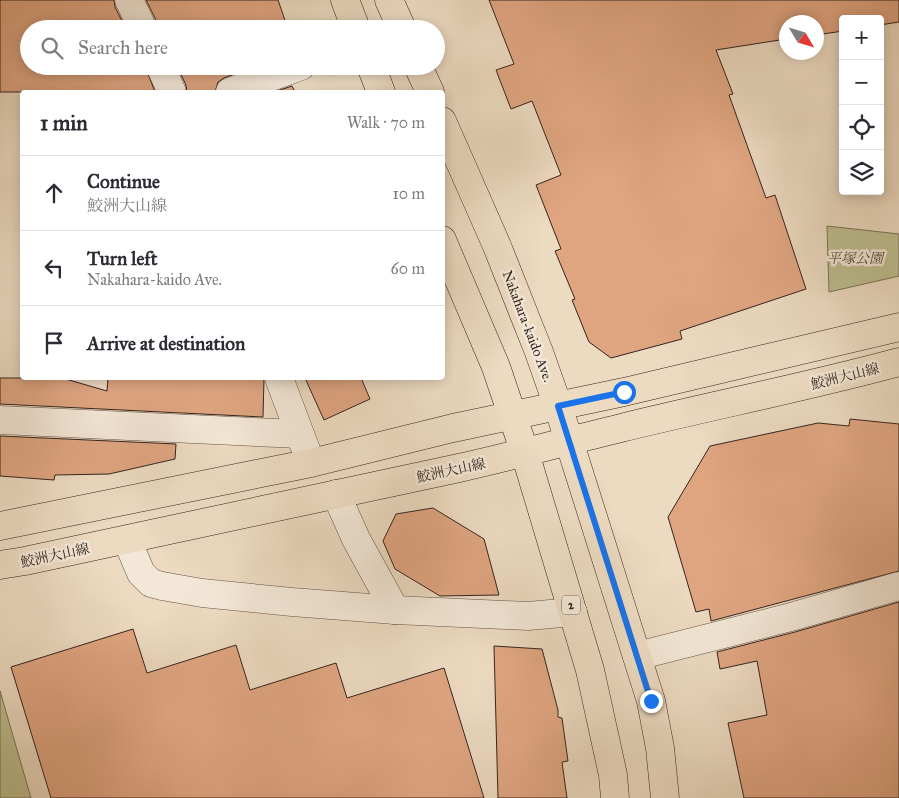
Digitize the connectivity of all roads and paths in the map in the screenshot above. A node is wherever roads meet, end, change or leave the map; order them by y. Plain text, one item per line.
1 (129, 0) edge
2 (345, 0) edge
3 (389, 0) edge
4 (138, 20) edge
5 (353, 20) edge
6 (398, 20) edge
7 (164, 75) edge
8 (276, 75) edge
9 (374, 75) edge
10 (422, 75) edge
11 (171, 90) edge
12 (235, 90) edge
13 (380, 90) edge
14 (429, 90) edge
15 (445, 128) edge
16 (445, 247) edge
17 (899, 327) edge
18 (899, 362) edge
19 (280, 380) edge
20 (558, 406) junction
21 (513, 416) junction
22 (0, 420) edge
23 (299, 434) junction
24 (570, 442) junction
25 (525, 453) junction
26 (311, 463) junction
27 (336, 494) junction
28 (0, 526) edge
29 (126, 540) junction
30 (0, 566) edge
31 (899, 586) edge
32 (395, 610) junction
33 (573, 612) junction
34 (637, 656) junction
35 (615, 798) edge
36 (665, 798) edge

1 - 4 street
2 - 5 main road
3 - 6 main road
7 - 11 street
8 - 12 street
9 - 13 main road
10 - 14 main road
15 - 20 main road, Nakahara-kaido Ave.
16 - 21 main road, 2
17 - 20 main road
18 - 24 main road, 鮫洲大山線
19 - 23 street
20 - 21 main road
20 - 24 main road, Nakahara-kaido Ave.
21 - 25 main road, 2
21 - 26 main road
22 - 23 street
23 - 26 street
24 - 25 main road, 鮫洲大山線
24 - 34 main road, Nakahara-kaido Ave.
25 - 27 main road, 鮫洲大山線
25 - 33 main road, 2
26 - 28 main road
27 - 29 main road, 鮫洲大山線
27 - 32 street
29 - 30 main road, 鮫洲大山線
29 - 32 street
31 - 34 street
32 - 33 street
33 - 35 main road, 2
34 - 36 main road, Nakahara-kaido Ave.

